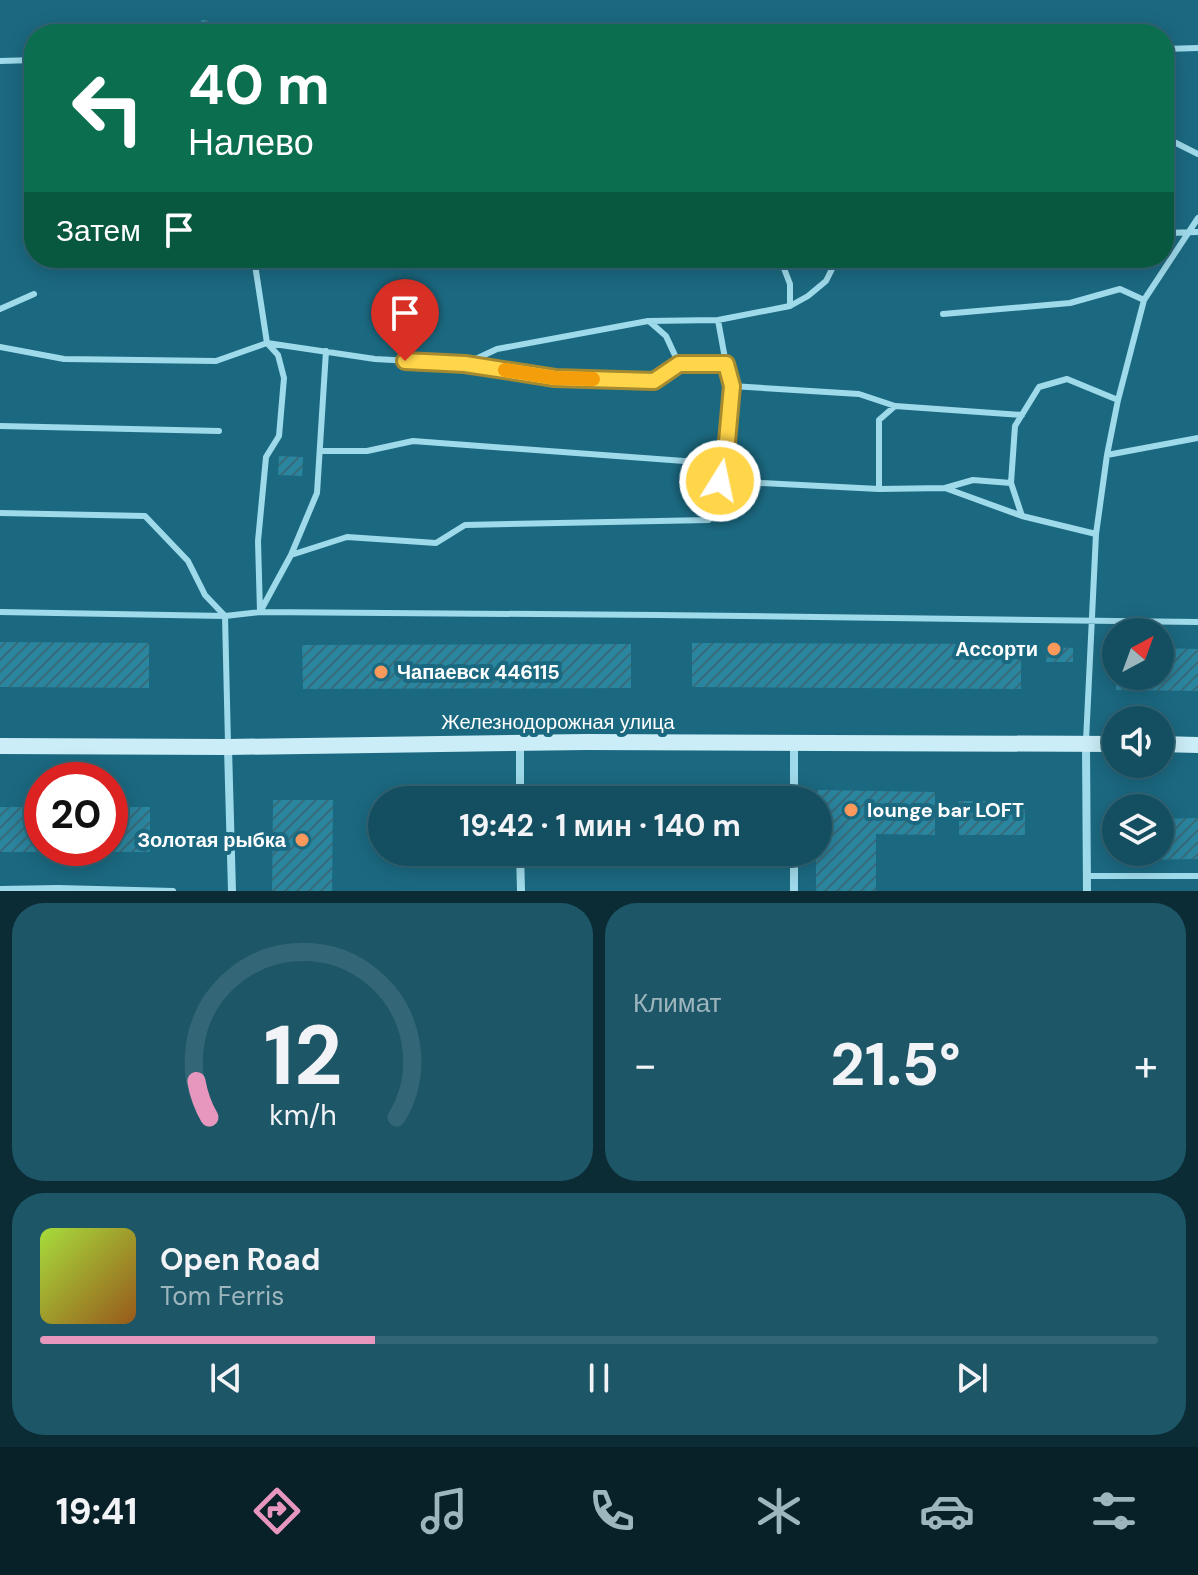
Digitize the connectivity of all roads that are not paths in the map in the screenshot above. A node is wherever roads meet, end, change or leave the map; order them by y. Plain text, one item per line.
1 (1174, 48) edge
2 (1198, 48) edge
3 (24, 60) edge
4 (0, 61) edge
5 (1174, 142) edge
6 (1198, 154) edge
7 (1198, 218) edge
8 (1194, 231) edge
9 (1174, 232) edge
10 (1174, 259) edge
11 (256, 268) edge
12 (784, 268) edge
13 (832, 268) edge
14 (1167, 268) edge
15 (34, 294) dead end
16 (1144, 300) junction
17 (790, 306) junction
18 (0, 309) edge
19 (943, 314) dead end
20 (718, 320) junction
21 (648, 321) junction
22 (267, 343) junction
23 (0, 347) edge
24 (326, 351) junction
25 (465, 364) junction
26 (679, 364) junction
27 (726, 364) junction
28 (732, 386) junction
29 (1118, 400) junction
30 (895, 406) junction
31 (1022, 415) junction
32 (0, 426) edge
33 (219, 431) dead end
34 (1198, 438) edge
35 (321, 451) junction
36 (1107, 455) junction
37 (725, 464) junction
38 (720, 481) junction
39 (1011, 483) junction
40 (945, 488) junction
41 (879, 489) junction
42 (0, 513) edge
43 (1022, 516) junction
44 (1096, 534) junction
45 (291, 555) junction
46 (0, 612) edge
47 (260, 612) junction
48 (225, 616) junction
49 (1092, 622) junction
50 (1198, 622) edge
51 (520, 742) junction
52 (794, 742) junction
53 (1102, 744) edge
54 (1174, 744) edge
55 (1086, 745) junction
56 (1198, 745) edge
57 (0, 746) edge
58 (228, 747) junction
59 (520, 786) edge
60 (794, 786) edge
61 (520, 866) edge
62 (794, 866) edge
63 (1087, 876) junction
64 (1198, 876) edge
65 (0, 889) edge
66 (173, 891) edge
67 (232, 891) edge
68 (521, 891) edge
69 (794, 891) edge
70 (1087, 891) edge

1 - 2 lane
3 - 4 lane
5 - 6 lane
7 - 8 lane
8 - 9 lane
8 - 10 lane
11 - 22 lane
12 - 17 lane
13 - 17 lane
14 - 16 lane
15 - 18 lane
16 - 19 lane
16 - 29 lane
17 - 20 lane
20 - 21 lane
20 - 27 lane
21 - 25 lane
21 - 26 lane
22 - 23 lane
22 - 24 lane
22 - 47 lane
24 - 25 lane
24 - 35 lane
25 - 26 lane
26 - 27 lane
27 - 28 lane
28 - 30 lane
28 - 37 lane
29 - 31 lane
29 - 36 lane
30 - 31 lane
30 - 41 lane
31 - 39 lane
32 - 33 lane
34 - 36 lane
35 - 37 lane
35 - 45 lane
36 - 44 lane
37 - 38 lane
38 - 41 lane
38 - 45 lane
39 - 40 lane
39 - 43 lane
40 - 41 lane
40 - 43 lane
42 - 48 lane
43 - 44 lane
44 - 49 lane
45 - 47 lane
46 - 48 lane
47 - 48 lane
47 - 49 lane
48 - 58 lane
49 - 50 lane
49 - 55 lane
51 - 52 main road, Железнодорожная улица
51 - 58 main road, Железнодорожная улица
51 - 59 street
52 - 55 main road, Железнодорожная улица
52 - 60 street
53 - 55 main road, Железнодорожная улица
54 - 56 main road
55 - 63 street
57 - 58 main road, Железнодорожная улица
58 - 67 street
61 - 68 street
62 - 69 street
63 - 64 lane
63 - 70 street
65 - 66 lane

